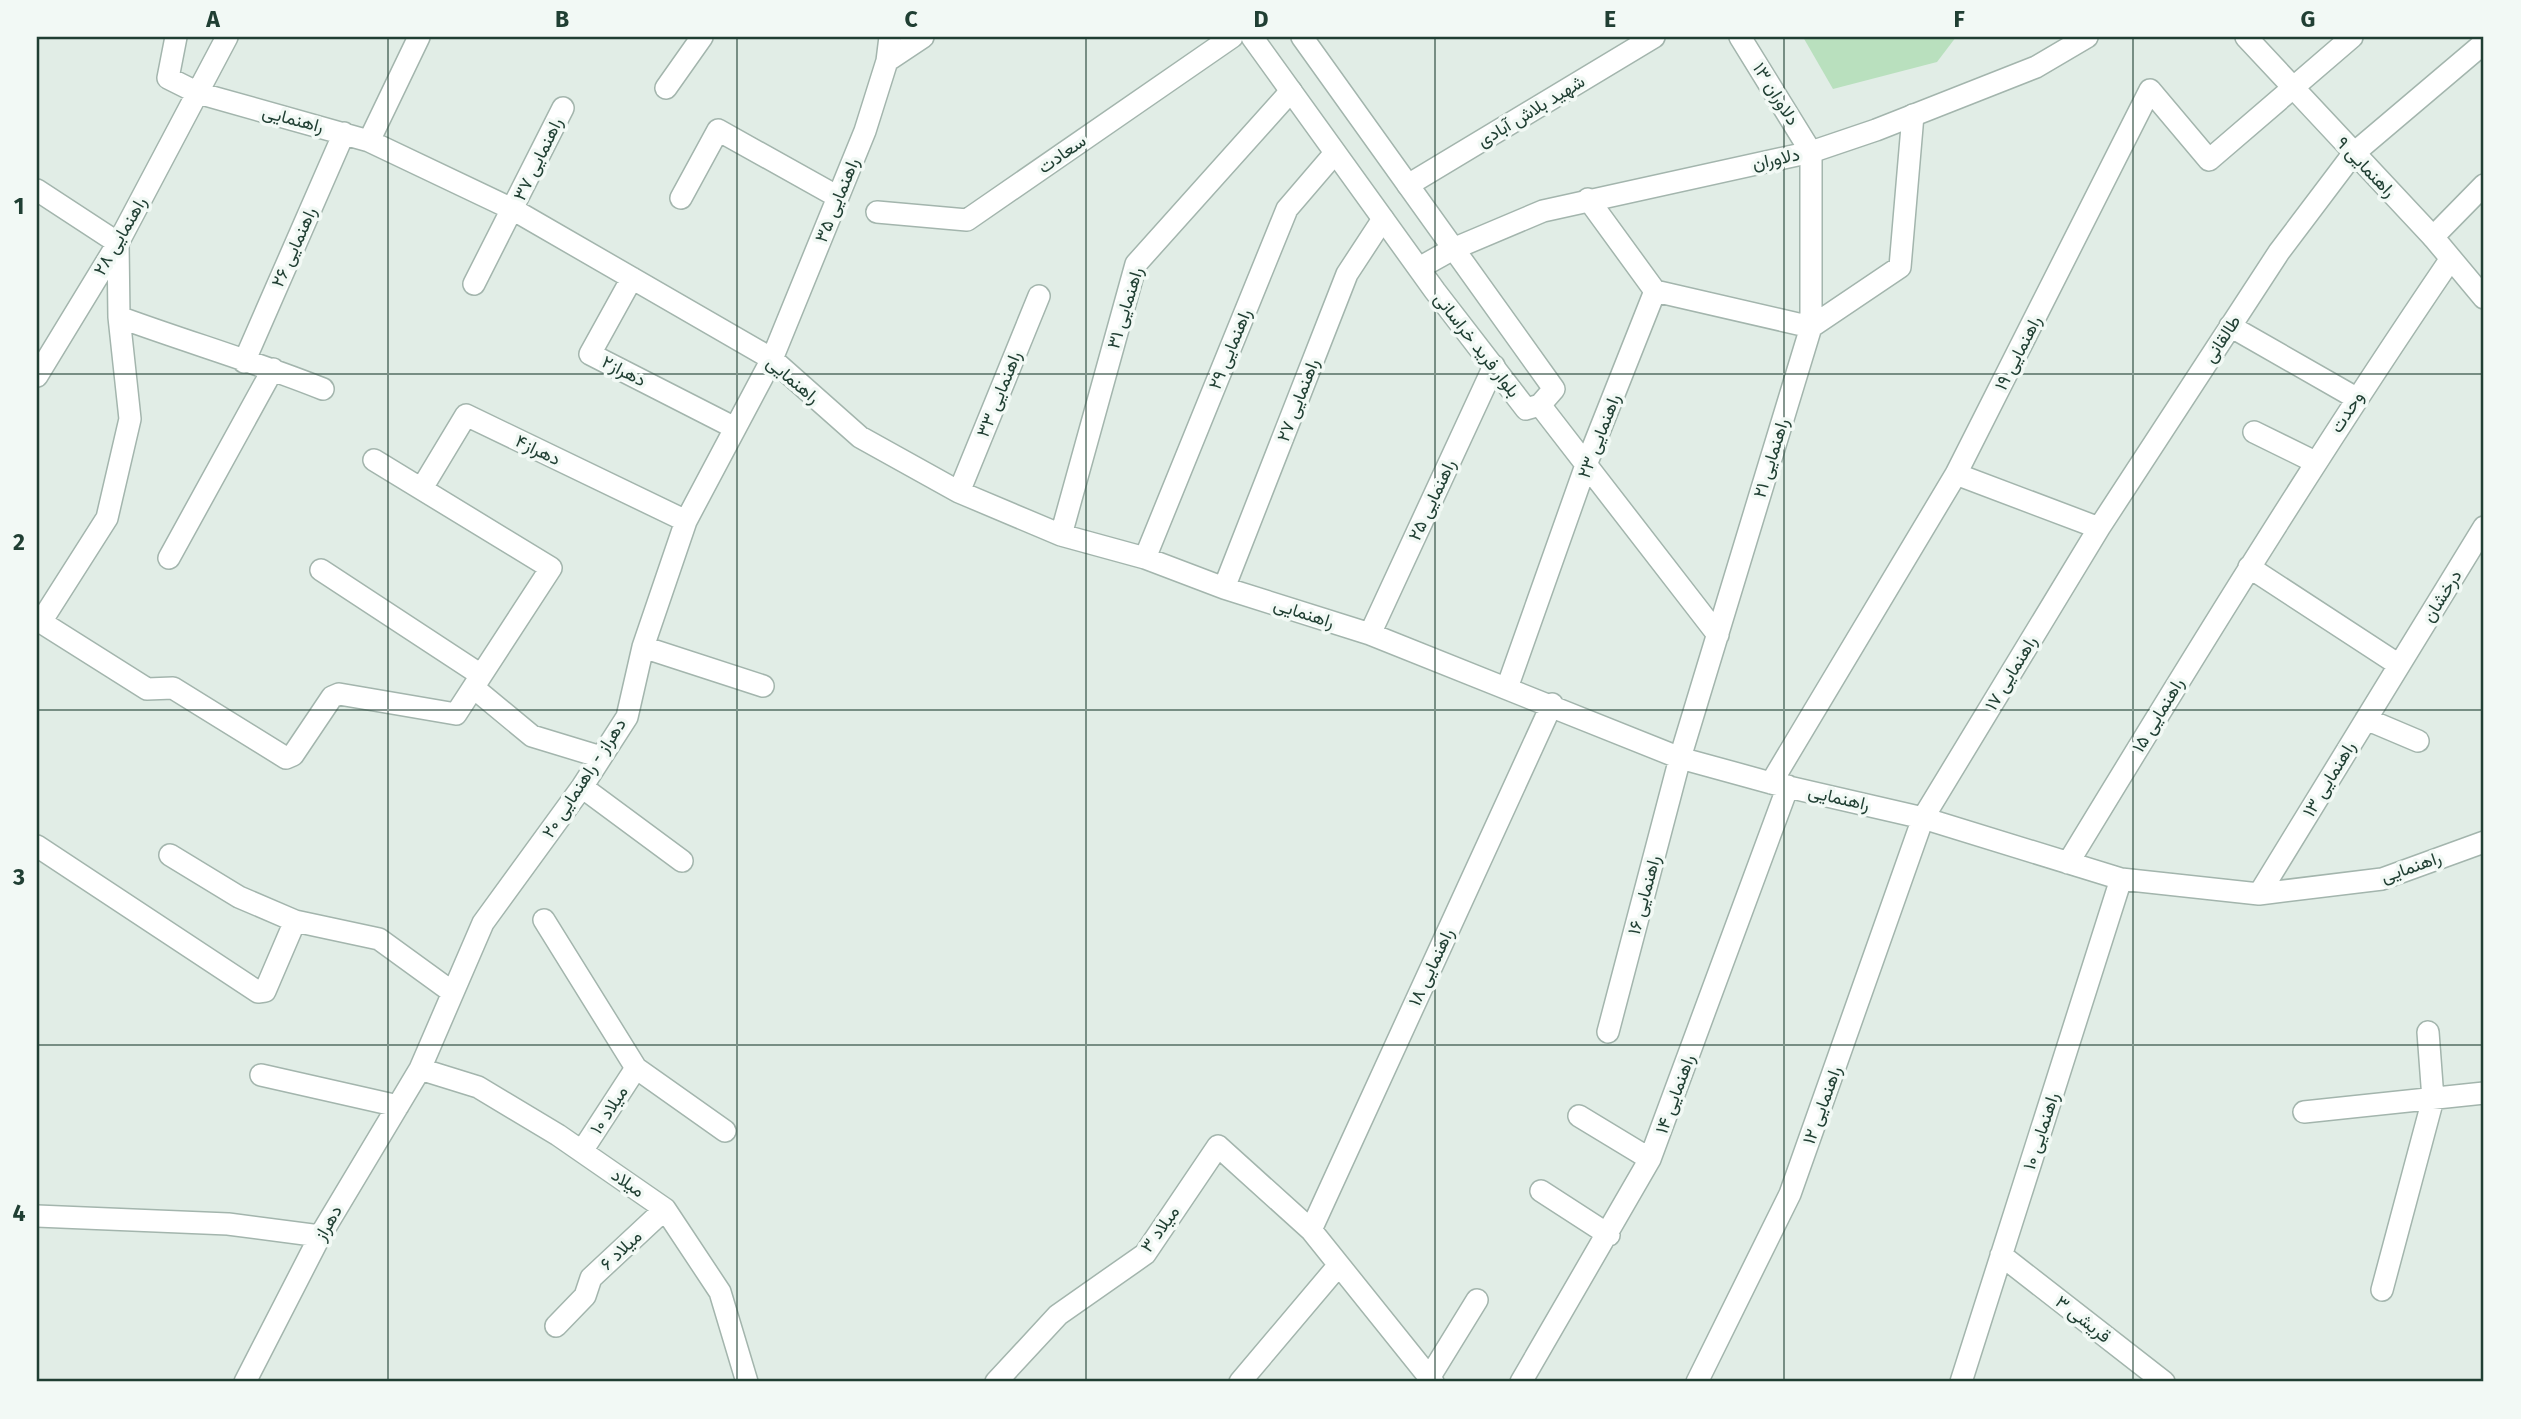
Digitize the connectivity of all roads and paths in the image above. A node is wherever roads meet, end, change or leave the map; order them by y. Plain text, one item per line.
1 (176, 37) edge
2 (227, 37) edge
3 (419, 37) edge
4 (702, 37) edge
5 (890, 37) edge
6 (923, 37) edge
7 (1232, 37) edge
8 (1252, 37) edge
9 (1654, 37) edge
10 (1740, 37) edge
11 (2087, 37) edge
12 (2246, 37) edge
13 (2352, 37) edge
14 (1310, 39) edge
15 (2484, 43) edge
16 (887, 61) junction
17 (666, 88) dead end
18 (2293, 89) junction
19 (1291, 91) junction
20 (198, 93) junction
21 (563, 108) dead end
22 (1913, 116) junction
23 (344, 133) junction
24 (369, 141) junction
25 (1811, 152) junction
26 (1335, 153) junction
27 (2353, 154) junction
28 (1408, 185) junction
29 (2484, 185) edge
30 (37, 190) edge
31 (838, 197) junction
32 (681, 198) dead end
33 (1588, 199) junction
34 (513, 210) junction
35 (877, 212) dead end
36 (1383, 219) junction
37 (2433, 237) junction
38 (118, 243) junction
39 (1453, 249) junction
40 (2450, 260) junction
41 (1419, 268) junction
42 (632, 278) junction
43 (474, 284) dead end
44 (1655, 292) junction
45 (1039, 296) dead end
46 (2484, 298) edge
47 (119, 317) junction
48 (2230, 326) junction
49 (1811, 327) junction
50 (772, 359) junction
51 (244, 362) junction
52 (1494, 366) junction
53 (273, 369) junction
54 (37, 376) edge
55 (323, 389) dead end
56 (2356, 398) junction
57 (1540, 405) junction
58 (736, 428) junction
59 (2254, 432) dead end
60 (374, 460) dead end
61 (2315, 462) junction
62 (1586, 466) junction
63 (1956, 474) junction
64 (422, 488) junction
65 (959, 492) junction
66 (686, 521) junction
67 (2484, 527) edge
68 (2099, 528) junction
69 (1061, 535) junction
70 (169, 558) dead end
71 (1145, 558) junction
72 (2249, 567) junction
73 (321, 570) dead end
74 (1224, 588) junction
75 (1370, 634) junction
76 (1718, 635) junction
77 (643, 647) junction
78 (2399, 665) junction
79 (478, 682) junction
80 (764, 686) dead end
81 (1507, 688) junction
82 (1552, 704) junction
83 (2366, 719) junction
84 (2418, 741) dead end
85 (601, 757) junction
86 (1680, 758) junction
87 (1780, 785) junction
88 (582, 787) junction
89 (1923, 818) junction
90 (2484, 842) edge
91 (37, 846) edge
92 (170, 855) dead end
93 (682, 861) dead end
94 (2068, 863) junction
95 (2121, 879) junction
96 (2259, 894) junction
97 (295, 920) junction
98 (544, 920) dead end
99 (452, 992) junction
100 (1608, 1032) dead end
101 (2428, 1032) dead end
102 (636, 1068) junction
103 (420, 1069) junction
104 (261, 1075) dead end
105 (2484, 1093) edge
106 (2433, 1099) junction
107 (398, 1106) junction
108 (2305, 1112) dead end
109 (1579, 1116) dead end
110 (724, 1131) dead end
111 (582, 1151) junction
112 (1650, 1160) junction
113 (1541, 1191) dead end
114 (665, 1209) junction
115 (37, 1216) edge
116 (1311, 1230) junction
117 (1609, 1235) junction
118 (320, 1236) junction
119 (2001, 1255) junction
120 (1338, 1266) junction
121 (2382, 1290) dead end
122 (1477, 1300) dead end
123 (556, 1326) dead end
124 (2138, 1362) junction
125 (1431, 1380) edge
126 (245, 1382) edge
127 (747, 1382) edge
128 (996, 1382) edge
129 (1240, 1382) edge
130 (1521, 1382) edge
131 (1697, 1382) edge
132 (1961, 1382) edge
133 (2131, 1382) edge
134 (2164, 1382) edge

1 - 20 street, راهنمایی
2 - 20 street, راهنمایی ۲۸
3 - 24 street
4 - 17 street
5 - 16 street, راهنمایی ۳۵
6 - 16 street
7 - 35 street, سعادت
8 - 19 street, بلوار فرید خراسانی
9 - 28 street, شهید بلاش آبادی
10 - 25 street, دلاوران ۱۳
11 - 22 street, دلاوران
12 - 18 street, راهنمایی ۹
13 - 18 street
14 - 28 street, بلوار فرید خراسانی
15 - 27 street, طالقانی
16 - 31 street, راهنمایی ۳۵
18 - 27 street, راهنمایی ۹
18 - 63 street, راهنمایی ۱۹
19 - 26 street, بلوار فرید خراسانی
19 - 69 street, راهنمایی ۳۱
20 - 23 street, راهنمایی
20 - 38 street, راهنمایی ۲۸
21 - 34 street, راهنمایی ۳۷
22 - 25 street, دلاوران
22 - 49 street
23 - 24 street, راهنمایی
23 - 51 street, راهنمایی ۲۶
24 - 34 street, راهنمایی
25 - 33 street, دلاوران
25 - 49 street, راهنمایی ۲۱
26 - 36 street, بلوار فرید خراسانی
26 - 71 street, راهنمایی ۲۹
27 - 37 street, راهنمایی ۹
27 - 48 street, طالقانی
28 - 39 street, بلوار فرید خراسانی
29 - 37 street
30 - 38 street
31 - 32 street
31 - 50 street, راهنمایی ۳۵
33 - 39 street, دلاوران
33 - 44 street
34 - 42 street, راهنمایی
34 - 43 street, راهنمایی ۳۷
36 - 41 street, بلوار فرید خراسانی
36 - 74 street, راهنمایی ۲۷
37 - 40 street, راهنمایی ۹
38 - 47 street
38 - 54 street, راهنمایی ۲۸
39 - 41 street, دلاوران
39 - 57 street, بلوار فرید خراسانی
40 - 46 street, راهنمایی ۹
40 - 56 street, وحدت
41 - 52 street, بلوار فرید خراسانی
42 - 50 street, راهنمایی
42 - 58 street, دهراز۲
44 - 49 street
44 - 62 street, راهنمایی ۲۳
45 - 65 street, راهنمایی ۳۳
47 - 51 street
47 - 79 street
48 - 56 street
48 - 68 street, طالقانی
49 - 76 street, راهنمایی ۲۱
50 - 58 street, دهراز - راهنمایی ۲۰
50 - 65 street, راهنمایی
51 - 53 street
52 - 57 street, بلوار فرید خراسانی
52 - 75 street, راهنمایی ۲۵
53 - 55 street
53 - 70 street
56 - 61 street, وحدت
57 - 62 street
58 - 66 street, دهراز - راهنمایی ۲۰
59 - 61 street
60 - 64 street
61 - 72 street, وحدت
62 - 76 street
62 - 81 street, راهنمایی ۲۳
63 - 68 street
63 - 87 street, راهنمایی ۱۹
64 - 66 street, دهراز۴
64 - 79 street
65 - 69 street, راهنمایی
66 - 77 street, دهراز - راهنمایی ۲۰
67 - 78 street, درخشان
68 - 89 street, راهنمایی ۱۷
69 - 71 street, راهنمایی
71 - 74 street, راهنمایی
72 - 78 street
72 - 94 street, راهنمایی ۱۵
73 - 79 street
74 - 75 street, راهنمایی
75 - 81 street, راهنمایی
76 - 86 street, راهنمایی ۲۱
77 - 80 street
77 - 85 street, دهراز - راهنمایی ۲۰
78 - 83 street, راهنمایی ۱۳
79 - 85 street
81 - 82 street, راهنمایی
82 - 86 street, راهنمایی
82 - 116 street, راهنمایی ۱۸
83 - 84 street
83 - 96 street, راهنمایی ۱۳
85 - 88 street, دهراز - راهنمایی ۲۰
86 - 87 street, راهنمایی
86 - 100 street, راهنمایی ۱۶
87 - 89 street, راهنمایی
87 - 112 street, راهنمایی ۱۴
88 - 93 street
88 - 99 street, دهراز - راهنمایی ۲۰
89 - 94 street, راهنمایی
89 - 131 street, راهنمایی ۱۲
90 - 96 street, راهنمایی
91 - 97 street
92 - 97 street
94 - 95 street, راهنمایی
95 - 96 street, راهنمایی
95 - 119 street, راهنمایی ۱۰
97 - 99 street
98 - 102 street
99 - 103 street, دهراز - راهنمایی ۲۰
101 - 106 street
102 - 110 street
102 - 111 street, میلاد ۱۰
103 - 107 street, دهراز
103 - 111 street, میلاد
104 - 107 street
105 - 106 street
106 - 108 street
106 - 121 street
107 - 118 street, دهراز
109 - 112 street
111 - 114 street, میلاد
112 - 117 street, راهنمایی ۱۴
113 - 117 street
114 - 123 street, میلاد ۶
114 - 127 street, میلاد
115 - 118 street
116 - 120 street
116 - 128 street, میلاد ۳
117 - 130 street, راهنمایی ۱۴
118 - 126 street, دهراز
119 - 124 street, قریشی ۳
119 - 132 street, راهنمایی ۱۰
120 - 125 street
120 - 129 street
122 - 125 street
124 - 133 street
124 - 134 street, قریشی ۳

